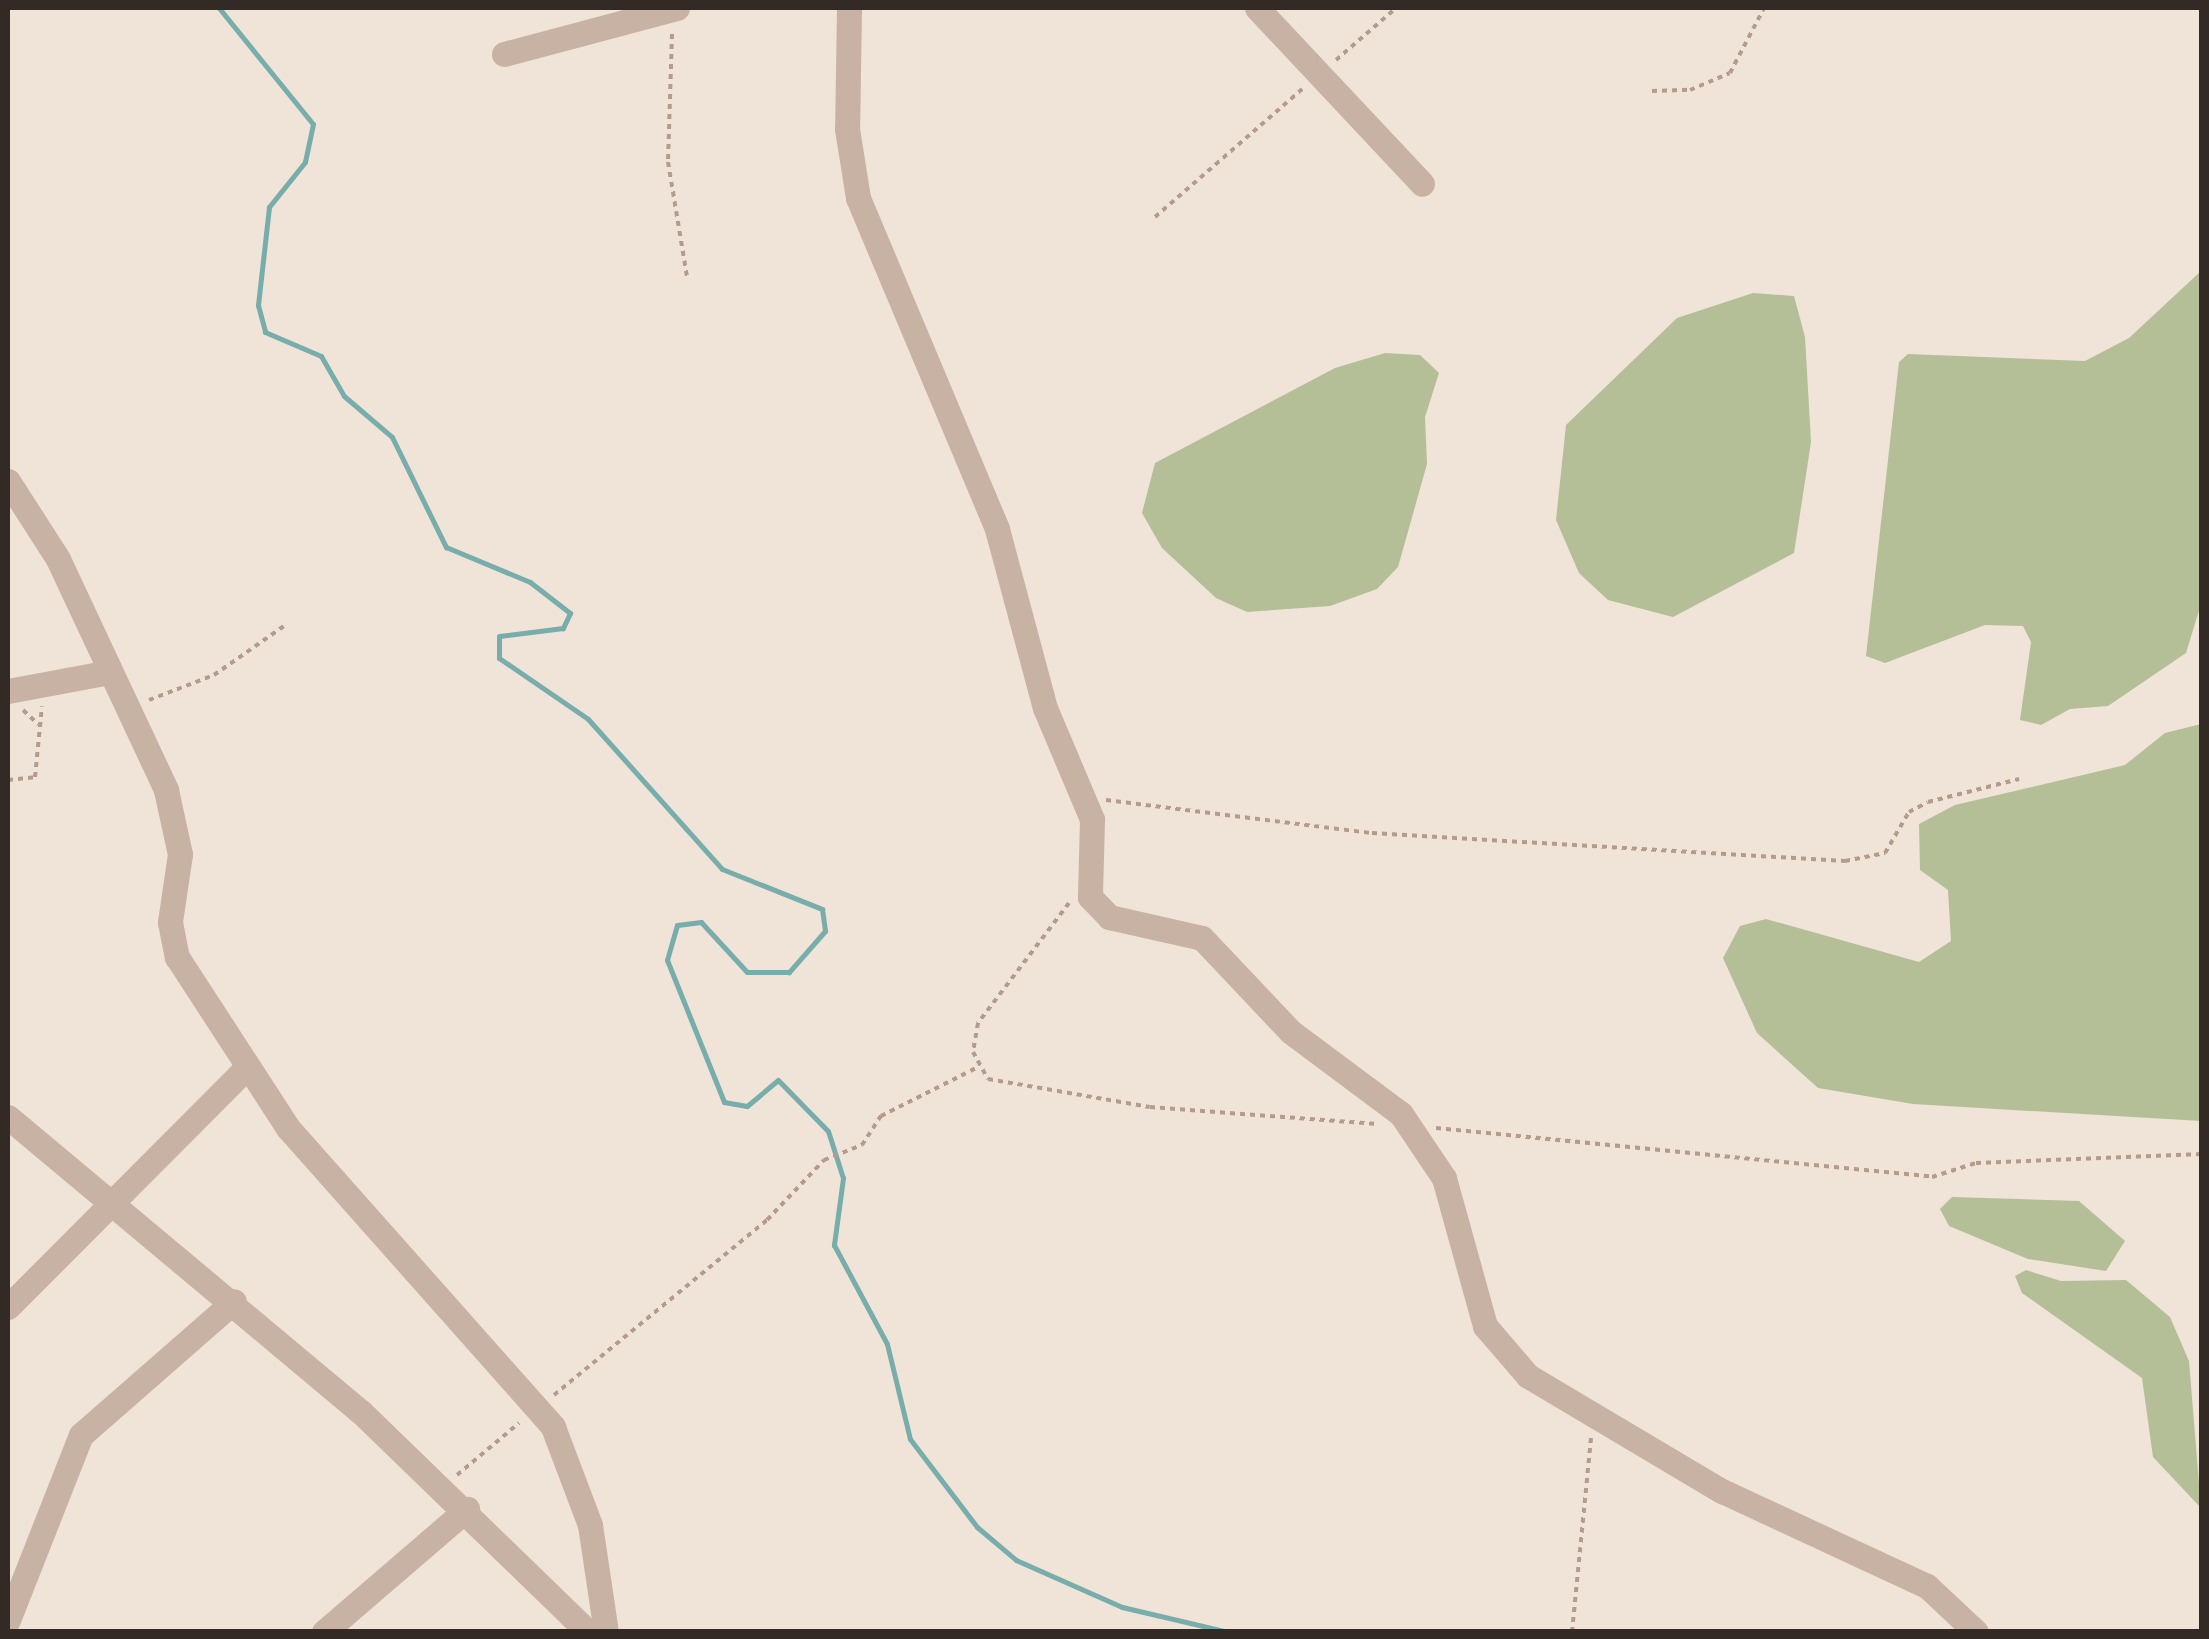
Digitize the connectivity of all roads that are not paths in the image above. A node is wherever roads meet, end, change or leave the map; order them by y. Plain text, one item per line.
1 (672, 8) edge
2 (850, 8) edge
3 (1257, 8) edge
4 (504, 54) dead end
5 (1422, 184) dead end
6 (8, 481) edge
7 (104, 673) junction
8 (8, 691) edge
9 (246, 1069) junction
10 (8, 1118) edge
11 (113, 1201) junction
12 (234, 1301) junction
13 (8, 1306) edge
14 (467, 1509) junction
15 (8, 1620) edge
16 (324, 1632) edge
17 (588, 1632) edge
18 (606, 1632) edge
19 (1976, 1632) edge

1 - 4 street
2 - 19 street
3 - 5 street
6 - 7 street
7 - 8 street
7 - 9 street
9 - 11 street
9 - 18 street
10 - 11 street
11 - 12 street
11 - 13 street
12 - 14 street
12 - 15 street
14 - 16 street
14 - 17 street

